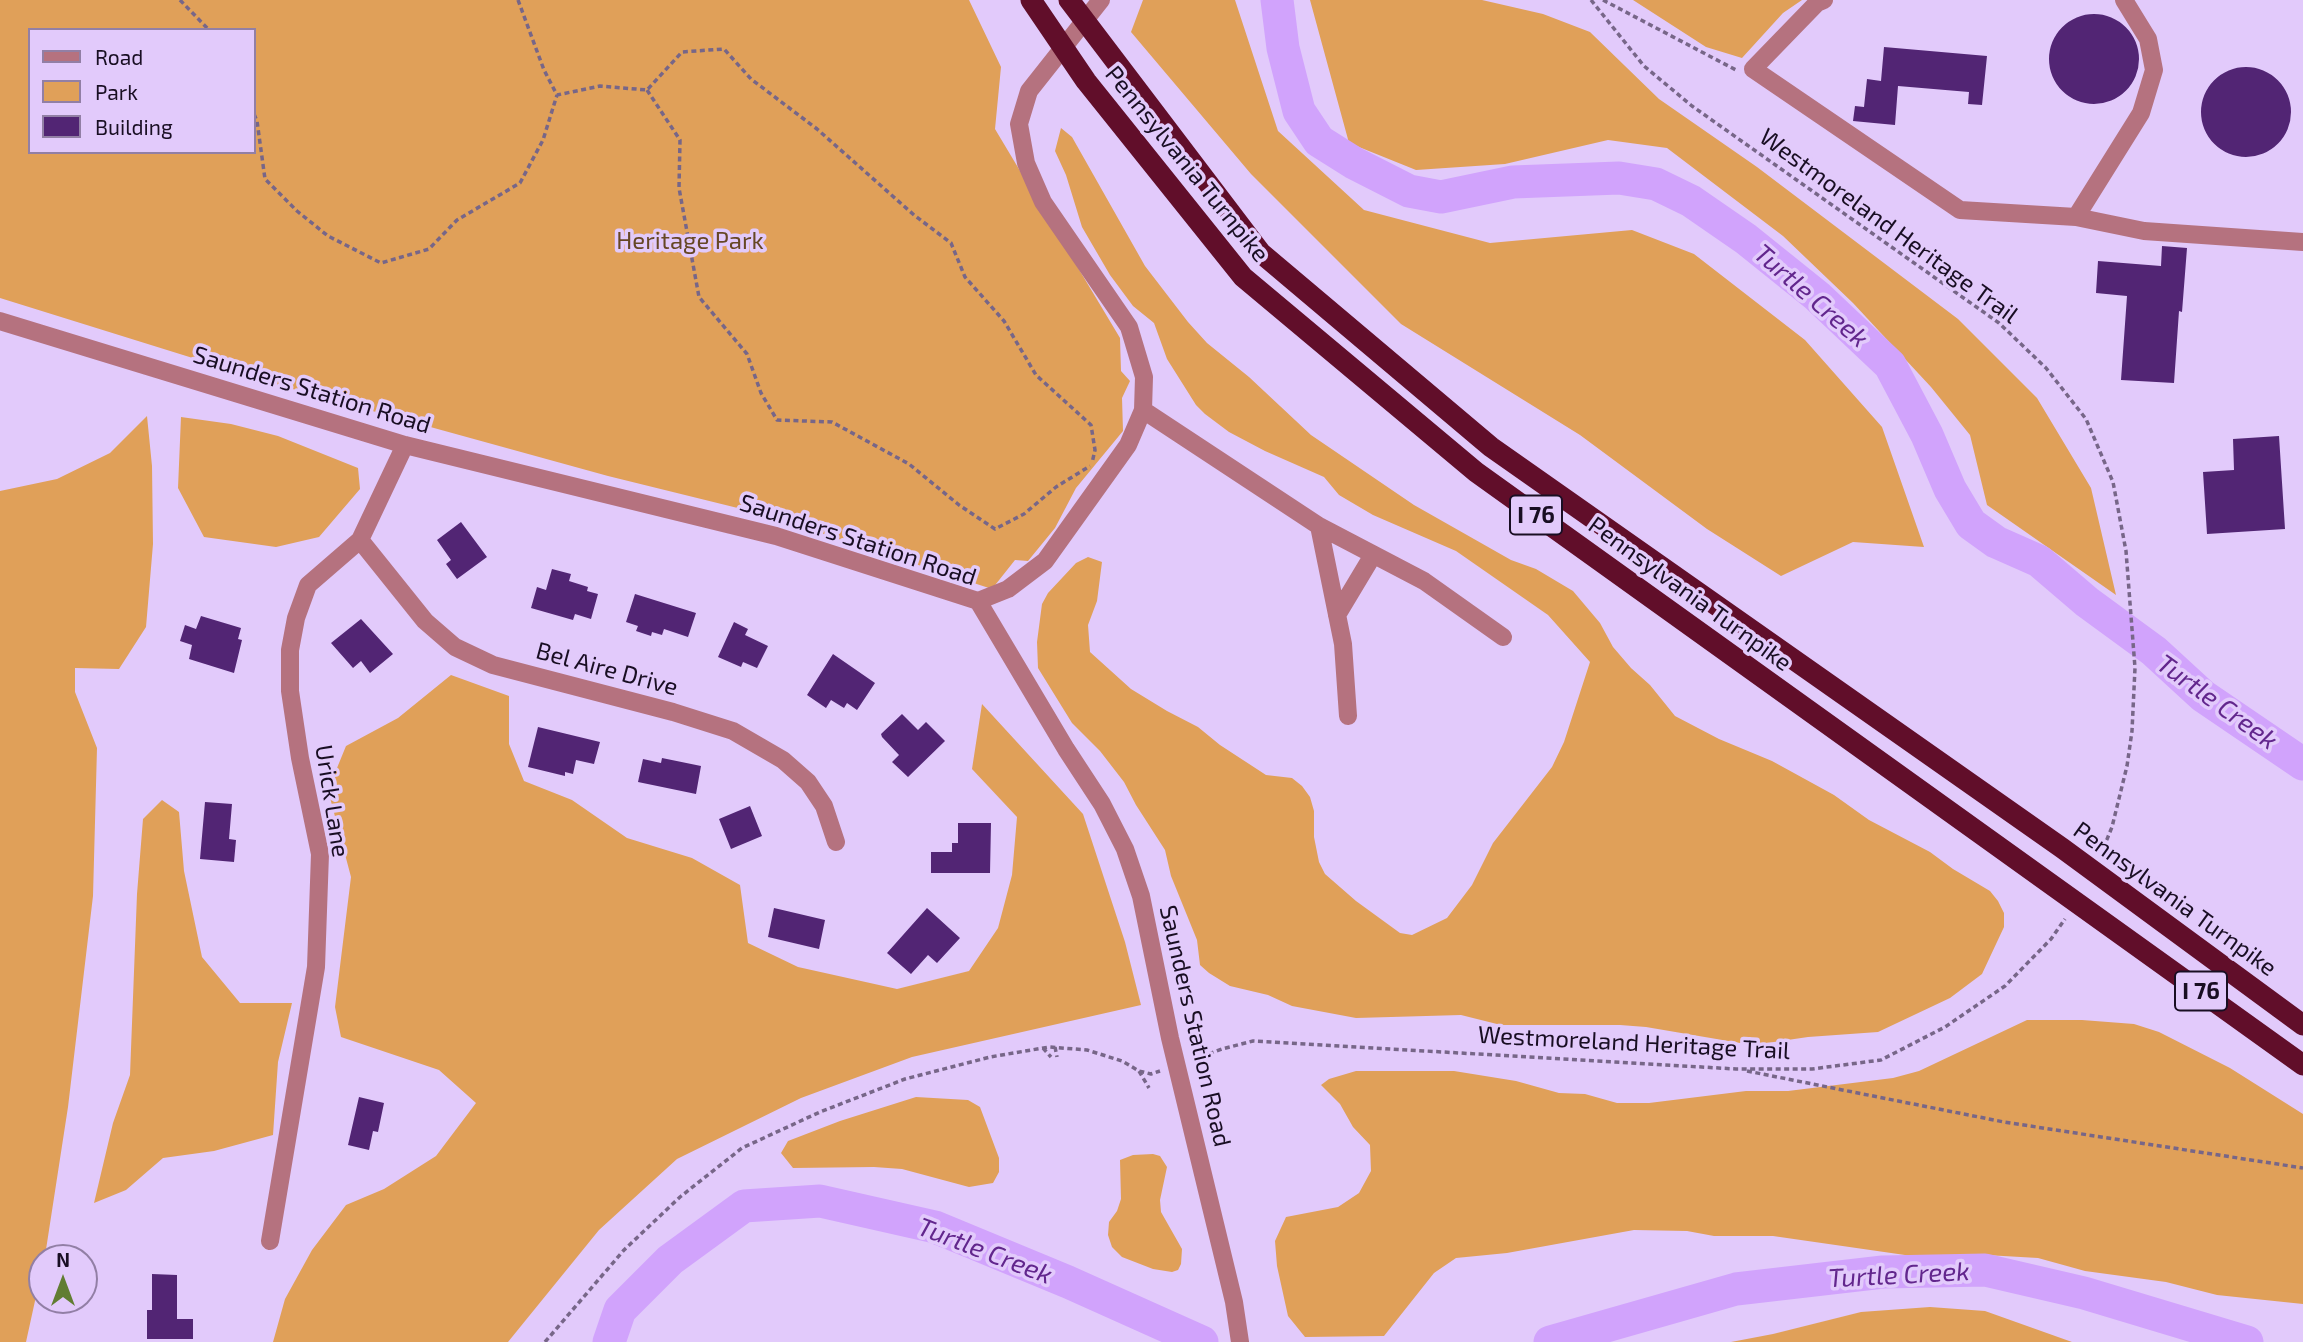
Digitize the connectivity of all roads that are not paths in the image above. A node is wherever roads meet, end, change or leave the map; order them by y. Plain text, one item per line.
1 (1069, 0) edge
2 (1101, 0) edge
3 (1824, 0) edge
4 (2124, 0) edge
5 (1033, 5) edge
6 (2076, 217) junction
7 (2303, 242) edge
8 (0, 321) edge
9 (1143, 410) junction
10 (405, 445) junction
11 (1319, 526) junction
12 (360, 540) junction
13 (1373, 555) junction
14 (978, 601) junction
15 (1337, 615) junction
16 (1503, 637) dead end
17 (1348, 716) dead end
18 (835, 842) dead end
19 (2303, 1025) edge
20 (2303, 1065) edge
21 (270, 1241) dead end
22 (1240, 1342) edge

1 - 19 highway, Pennsylvania Turnpike / I 76
2 - 9 street
3 - 6 street
4 - 6 street
5 - 20 highway, Pennsylvania Turnpike / I 76
6 - 7 street
8 - 10 street, Saunders Station Road
9 - 11 street
9 - 14 street
10 - 12 street, Urick Lane
10 - 14 street, Saunders Station Road
11 - 13 street
11 - 15 street
12 - 18 street, Bel Aire Drive
12 - 21 street, Urick Lane
13 - 15 street
13 - 16 street
14 - 22 street, Saunders Station Road
15 - 17 street

